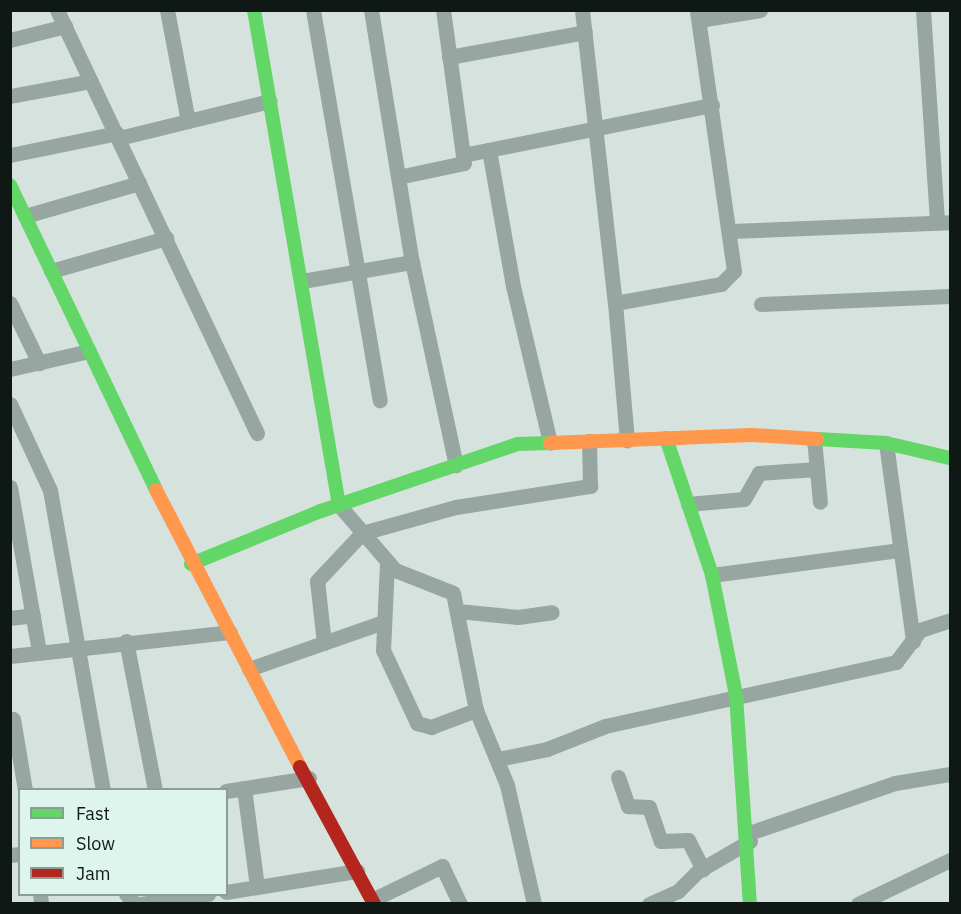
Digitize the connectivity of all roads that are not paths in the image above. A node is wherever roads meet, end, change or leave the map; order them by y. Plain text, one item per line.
1 (57, 10) edge
2 (167, 10) edge
3 (254, 10) edge
4 (313, 10) edge
5 (371, 10) edge
6 (443, 10) edge
7 (582, 10) edge
8 (760, 10) edge
9 (923, 10) edge
10 (698, 15) edge
11 (65, 26) junction
12 (585, 32) junction
13 (10, 40) edge
14 (449, 57) junction
15 (91, 81) junction
16 (10, 96) edge
17 (270, 101) junction
18 (712, 105) junction
19 (188, 121) junction
20 (597, 127) junction
21 (118, 135) junction
22 (489, 150) junction
23 (463, 155) junction
24 (10, 156) edge
25 (398, 177) junction
26 (139, 183) junction
27 (10, 185) edge
28 (20, 214) edge
29 (944, 222) edge
30 (730, 231) junction
31 (166, 238) junction
32 (412, 262) junction
33 (51, 271) junction
34 (357, 272) junction
35 (302, 281) junction
36 (951, 296) edge
37 (10, 303) edge
38 (615, 303) junction
39 (761, 304) dead end
40 (89, 351) junction
41 (39, 363) junction
42 (10, 369) edge
43 (380, 400) dead end
44 (10, 404) edge
45 (257, 433) dead end
46 (666, 438) junction
47 (814, 439) junction
48 (627, 440) junction
49 (590, 441) junction
50 (550, 443) junction
51 (886, 443) junction
52 (951, 458) edge
53 (456, 465) junction
54 (817, 469) junction
55 (10, 487) edge
56 (820, 502) dead end
57 (688, 504) junction
58 (339, 505) junction
59 (362, 533) junction
60 (900, 550) junction
61 (387, 563) junction
62 (191, 564) junction
63 (712, 575) junction
64 (458, 611) junction
65 (552, 612) dead end
66 (33, 615) junction
67 (10, 618) edge
68 (951, 620) edge
69 (383, 622) junction
70 (230, 632) junction
71 (126, 641) junction
72 (913, 641) junction
73 (324, 643) junction
74 (75, 647) junction
75 (39, 651) junction
76 (10, 656) edge
77 (249, 669) junction
78 (736, 695) junction
79 (476, 710) junction
80 (13, 719) dead end
81 (498, 759) junction
82 (951, 774) edge
83 (618, 777) dead end
84 (309, 778) junction
85 (24, 788) edge
86 (103, 788) edge
87 (155, 788) edge
88 (244, 788) junction
89 (228, 791) edge
90 (750, 837) junction
91 (951, 860) edge
92 (703, 869) junction
93 (357, 871) junction
94 (257, 887) junction
95 (233, 892) edge
96 (198, 896) edge
97 (682, 897) edge
98 (182, 899) edge
99 (133, 901) edge
100 (373, 902) edge
101 (460, 903) edge
102 (534, 903) edge
103 (649, 903) edge
104 (750, 903) edge
105 (858, 903) edge

1 - 11 street
2 - 19 street
3 - 17 street
4 - 34 street
5 - 25 street
6 - 14 street
7 - 12 street
8 - 10 street
9 - 29 street
10 - 18 street
11 - 13 street
11 - 15 street
12 - 14 street
12 - 20 street
14 - 23 street
15 - 16 street
15 - 21 street
17 - 19 street
17 - 35 street
18 - 20 street
18 - 30 street
19 - 21 street
20 - 22 street
20 - 38 street
21 - 24 street
21 - 26 street
22 - 23 street
22 - 50 street
23 - 25 street
25 - 32 street
26 - 28 street
26 - 31 street
27 - 28 street
28 - 33 street
29 - 30 street
30 - 38 street
31 - 33 street
31 - 45 street
32 - 34 street
32 - 53 street
33 - 40 street
34 - 35 street
34 - 43 street
35 - 58 street
36 - 39 street
37 - 41 street
38 - 48 street
40 - 41 street
40 - 62 street
41 - 42 street
44 - 74 street
46 - 47 street
46 - 48 street
46 - 57 street
47 - 51 street
47 - 54 street
48 - 49 street
49 - 50 street
49 - 59 street
50 - 53 street
51 - 52 street
51 - 60 street
53 - 58 street
54 - 56 street
54 - 57 street
55 - 66 street
57 - 63 street
58 - 59 street
58 - 62 street
59 - 61 street
59 - 73 street
60 - 63 street
60 - 72 street
61 - 64 street
61 - 69 street
62 - 70 street
63 - 78 street
64 - 65 street
64 - 79 street
66 - 67 street
66 - 75 street
68 - 72 street
69 - 73 street
69 - 79 street
70 - 71 street
70 - 77 street
71 - 74 street
71 - 87 street
72 - 78 street
73 - 77 street
74 - 75 street
74 - 86 street
75 - 76 street
77 - 84 street
78 - 81 street
78 - 90 street
79 - 81 street
80 - 85 street
81 - 102 street
82 - 90 street
83 - 92 street
84 - 88 street
84 - 93 street
88 - 89 street
88 - 94 street
90 - 92 street
90 - 104 street
91 - 105 street
92 - 97 street
93 - 94 street
93 - 100 street
94 - 95 street
96 - 98 street
97 - 103 street
98 - 99 street
100 - 101 street

